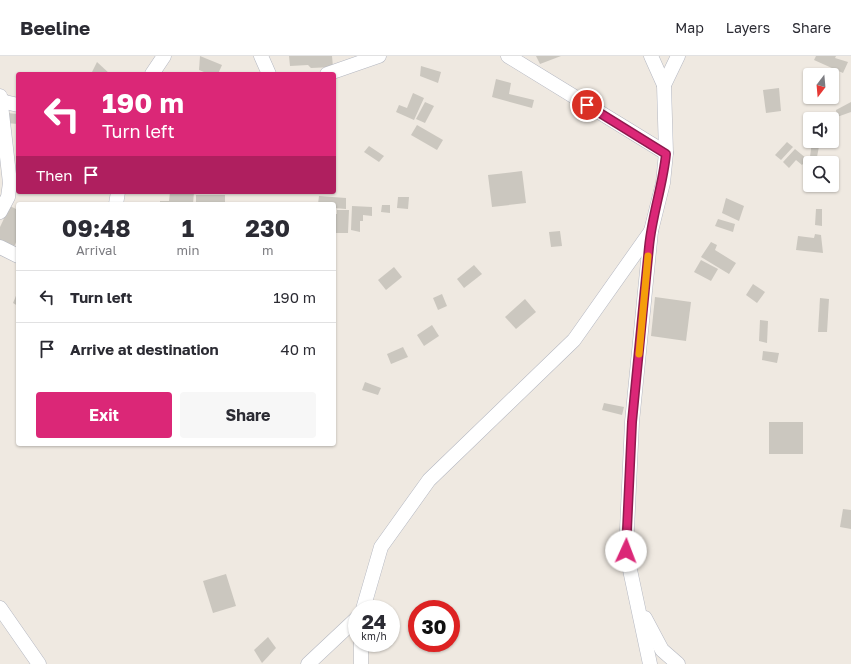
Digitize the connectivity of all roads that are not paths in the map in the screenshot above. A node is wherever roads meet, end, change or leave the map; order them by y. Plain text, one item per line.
1 (164, 56) edge
2 (261, 56) edge
3 (379, 56) edge
4 (508, 56) edge
5 (651, 56) edge
6 (678, 56) edge
7 (153, 72) edge
8 (268, 72) edge
9 (333, 72) edge
10 (664, 85) junction
11 (0, 97) edge
12 (16, 105) edge
13 (666, 154) junction
14 (0, 212) edge
15 (651, 231) junction
16 (0, 247) edge
17 (16, 255) edge
18 (366, 600) edge
19 (638, 606) junction
20 (0, 608) edge
21 (348, 626) edge
22 (361, 652) edge
23 (39, 664) edge
24 (308, 664) edge
25 (361, 664) edge
26 (650, 664) edge
27 (678, 664) edge

1 - 7 street
2 - 8 street
3 - 9 street
4 - 13 street
5 - 10 street
6 - 10 street
10 - 13 street
11 - 12 street
11 - 14 street
13 - 15 street
15 - 18 street
15 - 19 street
16 - 17 street
19 - 26 street
19 - 27 street
20 - 23 street
21 - 24 street
22 - 25 street

